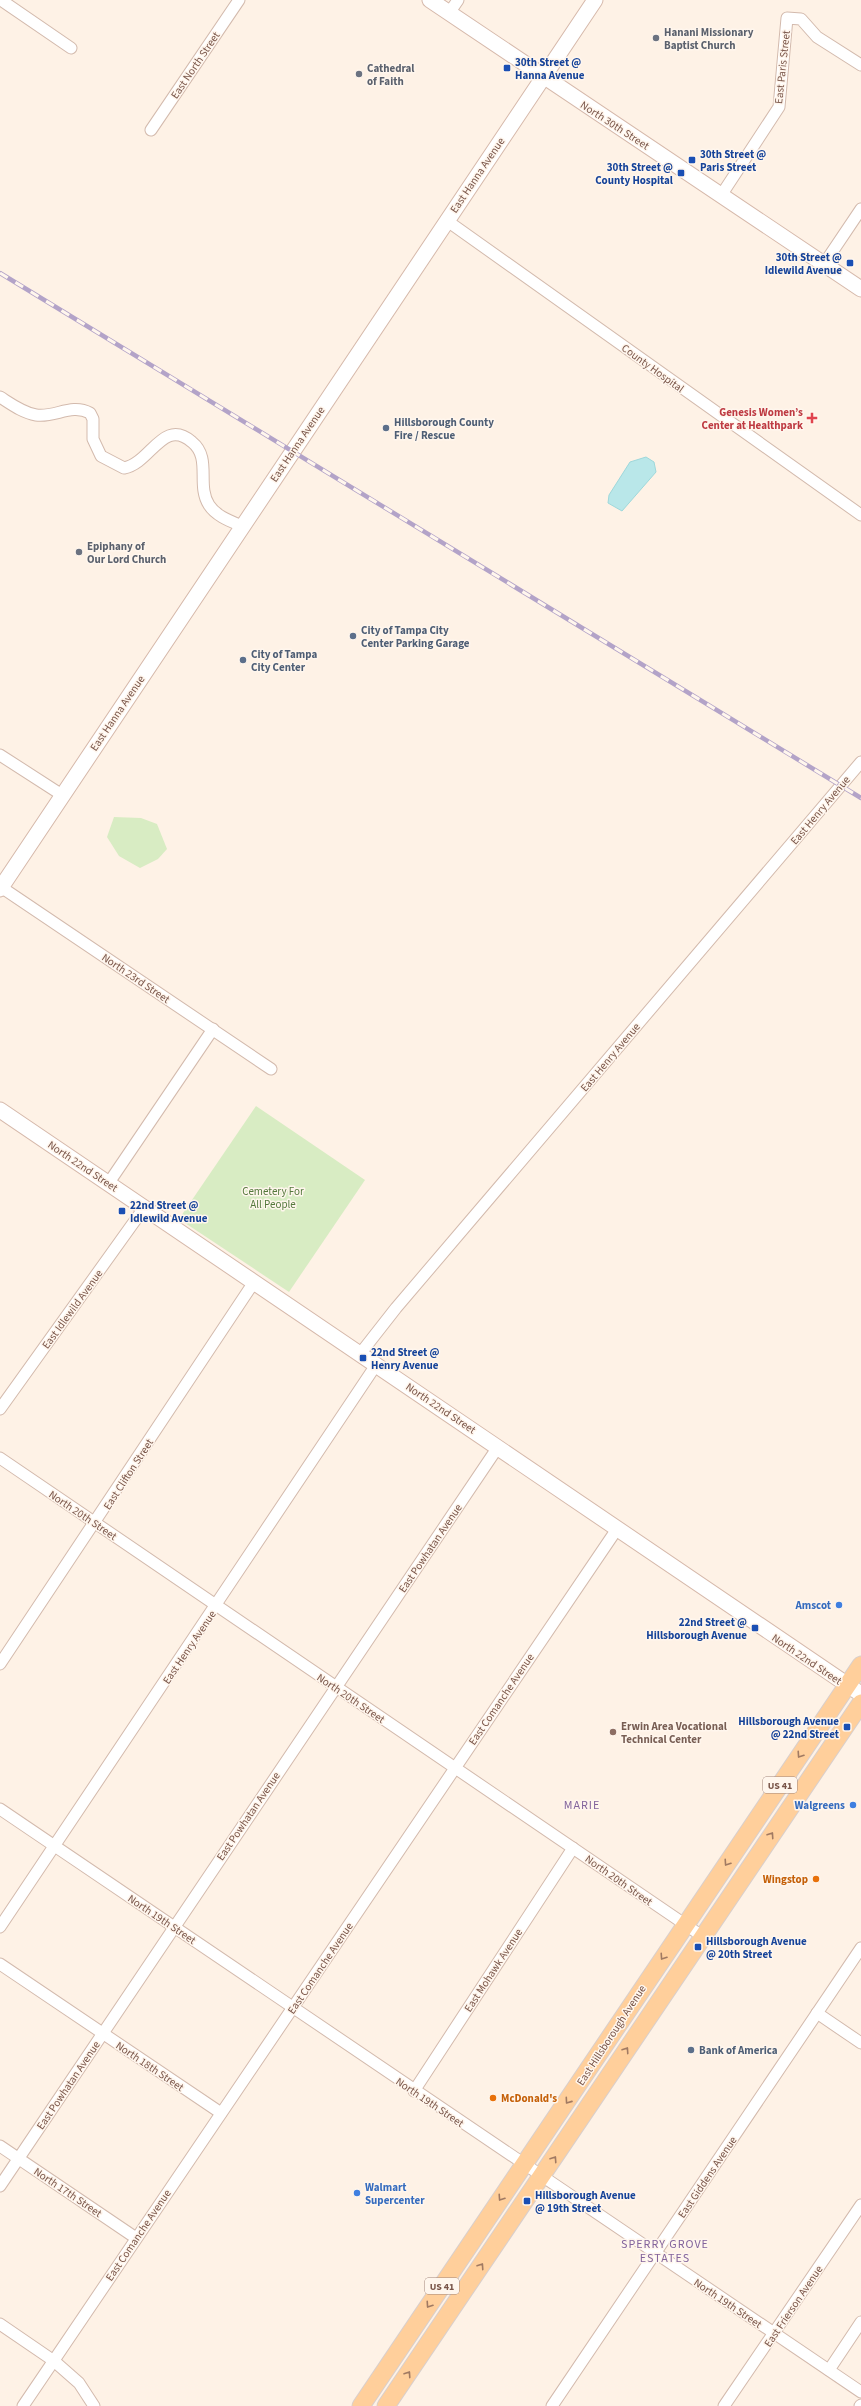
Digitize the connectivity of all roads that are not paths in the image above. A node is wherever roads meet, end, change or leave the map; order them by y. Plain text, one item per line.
1 (1, 0) edge
2 (239, 0) edge
3 (430, 0) edge
4 (458, 0) edge
5 (595, 0) edge
6 (449, 13) junction
7 (71, 48) dead end
8 (861, 65) edge
9 (543, 77) junction
10 (151, 130) dead end
11 (722, 194) junction
12 (861, 209) edge
13 (446, 220) junction
14 (824, 264) junction
15 (861, 289) edge
16 (0, 397) edge
17 (861, 515) edge
18 (242, 526) junction
19 (0, 755) edge
20 (861, 762) edge
21 (62, 795) junction
22 (1, 888) edge
23 (213, 1029) junction
24 (271, 1068) dead end
25 (0, 1110) edge
26 (108, 1184) junction
27 (144, 1208) junction
28 (254, 1282) junction
29 (360, 1354) junction
30 (376, 1365) junction
31 (0, 1409) edge
32 (498, 1447) junction
33 (0, 1458) edge
34 (95, 1523) junction
35 (617, 1529) junction
36 (216, 1606) junction
37 (0, 1664) edge
38 (861, 1665) edge
39 (335, 1687) junction
40 (854, 1690) edge
41 (861, 1703) edge
42 (454, 1768) junction
43 (0, 1809) edge
44 (54, 1847) junction
45 (573, 1848) junction
46 (684, 1925) junction
47 (0, 1927) edge
48 (174, 1928) junction
49 (702, 1936) junction
50 (861, 1948) edge
51 (0, 1964) edge
52 (294, 2008) junction
53 (817, 2013) junction
54 (102, 2034) junction
55 (861, 2043) edge
56 (414, 2091) junction
57 (221, 2113) junction
58 (0, 2146) edge
59 (19, 2158) junction
60 (523, 2165) junction
61 (542, 2176) junction
62 (0, 2186) edge
63 (861, 2205) edge
64 (136, 2238) junction
65 (656, 2253) junction
66 (861, 2322) edge
67 (0, 2324) edge
68 (774, 2334) junction
69 (54, 2361) junction
70 (829, 2370) junction
71 (861, 2392) edge
72 (23, 2406) edge
73 (94, 2406) edge
74 (361, 2406) edge
75 (386, 2406) edge
76 (552, 2406) edge
77 (724, 2406) edge

1 - 7 street
2 - 10 street, East North Street
3 - 6 street, North 30th Street
4 - 6 street
5 - 9 street, East Hanna Avenue
6 - 9 street, North 30th Street
8 - 11 street, East Paris Street
9 - 11 street, North 30th Street
9 - 13 street, East Hanna Avenue
11 - 14 street, North 30th Street
12 - 14 street
13 - 17 street, County Hospital
13 - 18 street, East Hanna Avenue
14 - 15 street, North 30th Street
16 - 18 street
18 - 21 street, East Hanna Avenue
19 - 21 street
20 - 29 street, East Henry Avenue
21 - 22 street, East Hanna Avenue
22 - 23 street, North 23rd Street
23 - 24 street, North 23rd Street
23 - 26 street
25 - 26 street, North 22nd Street
26 - 27 street, North 22nd Street
27 - 28 street, North 22nd Street
27 - 31 street, East Idlewild Avenue
28 - 29 street, North 22nd Street
28 - 34 street, East Clifton Street
29 - 30 street, North 22nd Street
30 - 32 street, North 22nd Street
30 - 36 street, East Henry Avenue
32 - 35 street, North 22nd Street
32 - 39 street, East Powhatan Avenue
33 - 34 street, North 20th Street
34 - 36 street, North 20th Street
34 - 37 street, East Clifton Street
35 - 40 street, North 22nd Street
35 - 42 street, East Comanche Avenue
36 - 39 street, North 20th Street
36 - 44 street, East Henry Avenue
38 - 40 main road, East Hillsborough Avenue / US 41
39 - 42 street, North 20th Street
39 - 48 street, East Powhatan Avenue
40 -> 46 main road, East Hillsborough Avenue / US 41
49 -> 41 main road, East Hillsborough Avenue / US 41
42 - 45 street, North 20th Street
42 - 52 street, East Comanche Avenue
43 - 44 street, North 19th Street
44 - 47 street, East Henry Avenue
44 - 48 street, North 19th Street
45 - 46 street, North 20th Street
45 - 56 street, East Mohawk Avenue
46 - 49 street, North 20th Street
46 -> 60 main road, East Hillsborough Avenue / US 41
48 - 52 street, North 19th Street
48 - 54 street, East Powhatan Avenue
61 -> 49 main road, East Hillsborough Avenue / US 41
50 - 53 street, East Giddens Avenue
51 - 54 street, North 18th Street
52 - 56 street, North 19th Street
52 - 57 street, East Comanche Avenue
53 - 55 street
53 - 65 street, East Giddens Avenue
54 - 57 street, North 18th Street
54 - 59 street, East Powhatan Avenue
56 - 60 street, North 19th Street
57 - 64 street, East Comanche Avenue
58 - 59 street, North 17th Street
59 - 62 street, East Powhatan Avenue
59 - 64 street, North 17th Street
60 - 61 street, North 19th Street
60 -> 74 main road, East Hillsborough Avenue / US 41
61 - 65 street, North 19th Street
75 -> 61 main road, East Hillsborough Avenue / US 41
63 - 68 street, East Frierson Avenue
64 - 69 street, East Comanche Avenue
65 - 68 street, North 19th Street
65 - 76 street, East Giddens Avenue
66 - 70 street
67 - 69 street
68 - 70 street, North 19th Street
68 - 77 street, East Frierson Avenue
69 - 72 street, East Comanche Avenue
69 - 73 street
70 - 71 street, North 19th Street

